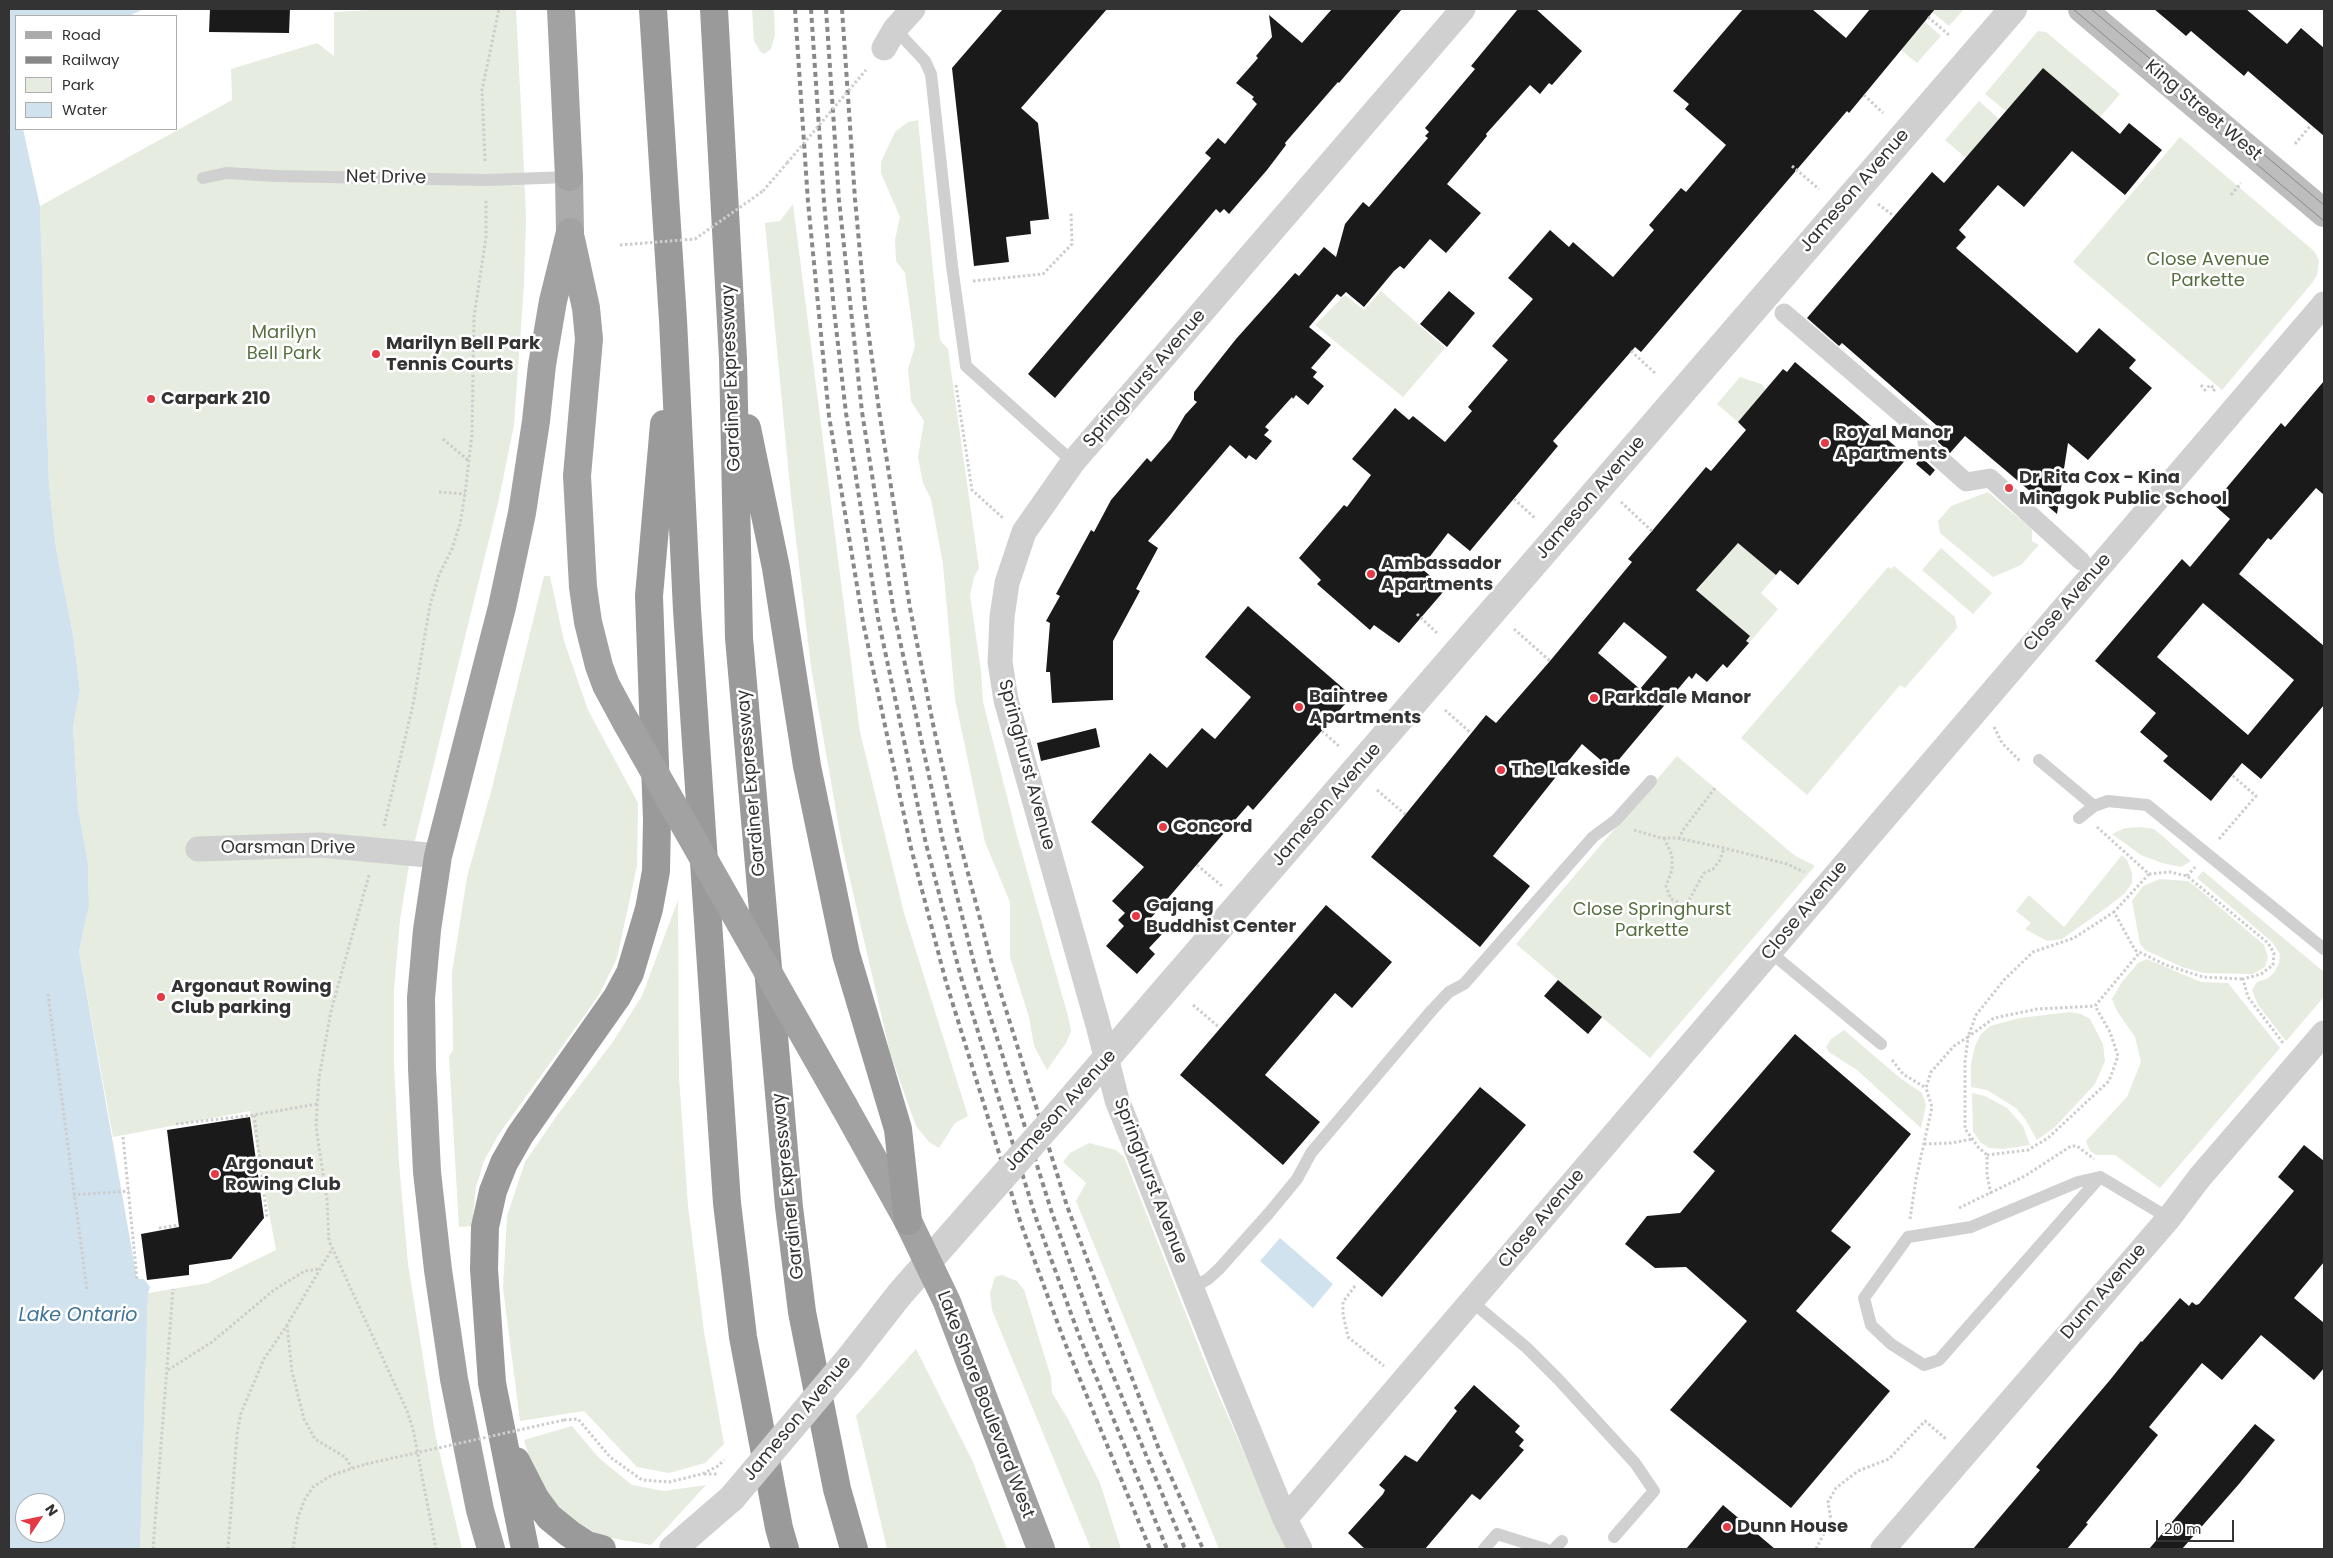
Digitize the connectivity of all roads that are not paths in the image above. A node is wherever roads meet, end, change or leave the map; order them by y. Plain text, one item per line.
1 (561, 9) edge
2 (653, 9) edge
3 (714, 9) edge
4 (913, 9) edge
5 (1463, 9) edge
6 (2013, 9) edge
7 (2082, 9) edge
8 (890, 39) joint
9 (568, 177) junction
10 (203, 178) dead end
11 (2324, 213) edge
12 (570, 232) junction
13 (2324, 304) edge
14 (1784, 313) dead end
15 (673, 320) junction
16 (733, 359) junction
17 (1073, 462) junction
18 (2081, 561) dead end
19 (2039, 760) dead end
20 (1650, 781) dead end
21 (2094, 806) junction
22 (2079, 818) dead end
23 (198, 849) dead end
24 (438, 856) junction
25 (2324, 949) edge
26 (1770, 952) junction
27 (2324, 1033) edge
28 (1881, 1044) road end
29 (1106, 1061) junction
30 (2100, 1177) junction
31 (2169, 1218) junction
32 (908, 1221) junction
33 (928, 1262) junction
34 (1192, 1288) junction
35 (1471, 1301) junction
36 (492, 1383) junction
37 (1285, 1519) junction
38 (1614, 1537) dead end
39 (491, 1549) edge
40 (525, 1549) edge
41 (602, 1549) edge
42 (673, 1549) edge
43 (785, 1549) edge
44 (854, 1549) edge
45 (1041, 1549) edge
46 (1300, 1549) edge
47 (1484, 1549) edge
48 (1545, 1549) edge
49 (1883, 1549) edge

1 - 9 highway
2 - 15 highway
3 - 16 highway, Gardiner Expressway
4 - 8 street
5 - 17 street, Springhurst Avenue
6 - 29 street, Jameson Avenue
7 - 11 main road, King Street West
8 - 17 lane
9 - 10 lane, Net Drive
9 - 12 main road
12 - 24 highway
12 - 32 highway, Lake Shore Boulevard West, bridge
13 - 26 street, Close Avenue
14 - 18 street
15 - 36 highway
15 - 43 highway
16 - 32 highway
16 - 44 highway, Gardiner Expressway
17 - 29 street, Springhurst Avenue
19 - 21 lane
20 - 34 lane
21 - 22 lane
21 - 25 lane
23 - 24 street, Oarsman Drive
24 - 39 highway
26 - 28 lane
26 - 35 street, Close Avenue
27 - 31 street, Dunn Avenue
29 - 33 street, Jameson Avenue, bridge
29 - 34 street, Springhurst Avenue
30 - 30 lane
30 - 31 lane
31 - 49 street, Dunn Avenue
32 - 33 highway, Lake Shore Boulevard West
33 - 42 street, Jameson Avenue, bridge
33 - 45 highway, Lake Shore Boulevard West
34 - 37 street, Springhurst Avenue
35 - 37 street, Close Avenue
35 - 38 lane
36 - 40 highway
36 - 41 highway
37 - 46 street, Springhurst Avenue
47 - 48 lane

